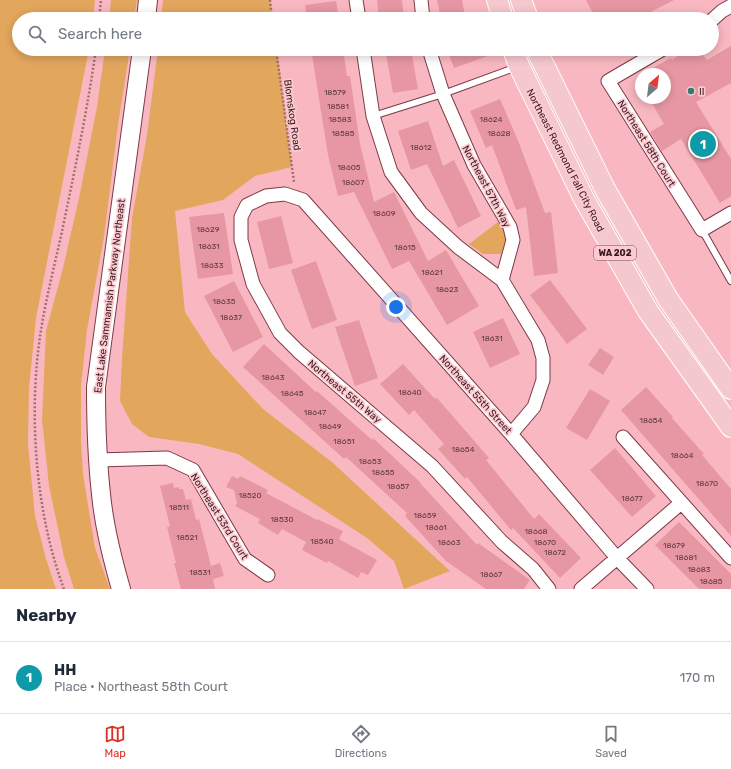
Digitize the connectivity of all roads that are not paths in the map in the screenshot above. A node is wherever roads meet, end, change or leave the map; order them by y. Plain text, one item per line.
1 (148, 0) edge
2 (356, 0) edge
3 (420, 0) edge
4 (497, 0) edge
5 (521, 0) edge
6 (731, 6) edge
7 (147, 12) edge
8 (358, 12) edge
9 (422, 12) edge
10 (501, 12) edge
11 (525, 12) edge
12 (719, 14) edge
13 (141, 56) edge
14 (364, 56) edge
15 (431, 56) edge
16 (540, 56) edge
17 (651, 56) edge
18 (516, 58) edge
19 (444, 94) junction
20 (373, 116) junction
21 (303, 200) joint
22 (731, 213) edge
23 (702, 230) junction
24 (502, 280) junction
25 (731, 281) edge
26 (731, 389) edge
27 (731, 427) edge
28 (511, 434) junction
29 (623, 437) dead end
30 (98, 460) junction
31 (681, 503) junction
32 (617, 558) junction
33 (731, 558) edge
34 (268, 575) dead end
35 (121, 589) edge
36 (549, 589) edge
37 (581, 589) edge
38 (647, 589) edge

1 - 7 main road
2 - 8 street
3 - 9 street
4 - 10 main road
5 - 11 main road
6 - 12 street
13 - 30 main road, East Lake Sammamish Parkway Northeast
14 - 20 street
15 - 19 street, Northeast 57th Way
16 - 26 main road, WA 202
17 - 23 street, Northeast 58th Court
18 - 19 lane
18 - 27 main road, Northeast Redmond Fall City Road / WA 202
19 - 20 lane
19 - 24 street, Northeast 57th Way
20 - 24 street
21 - 28 street, Northeast 55th Street
21 - 36 street, Northeast 55th Way
22 - 23 street
23 - 25 lane
24 - 28 street
28 - 32 street, Northeast 55th Street
29 - 31 street
30 - 34 street, Northeast 53rd Court
30 - 35 main road, East Lake Sammamish Parkway Northeast
31 - 32 street
31 - 33 street
32 - 37 street
32 - 38 street, Northeast 55th Street

